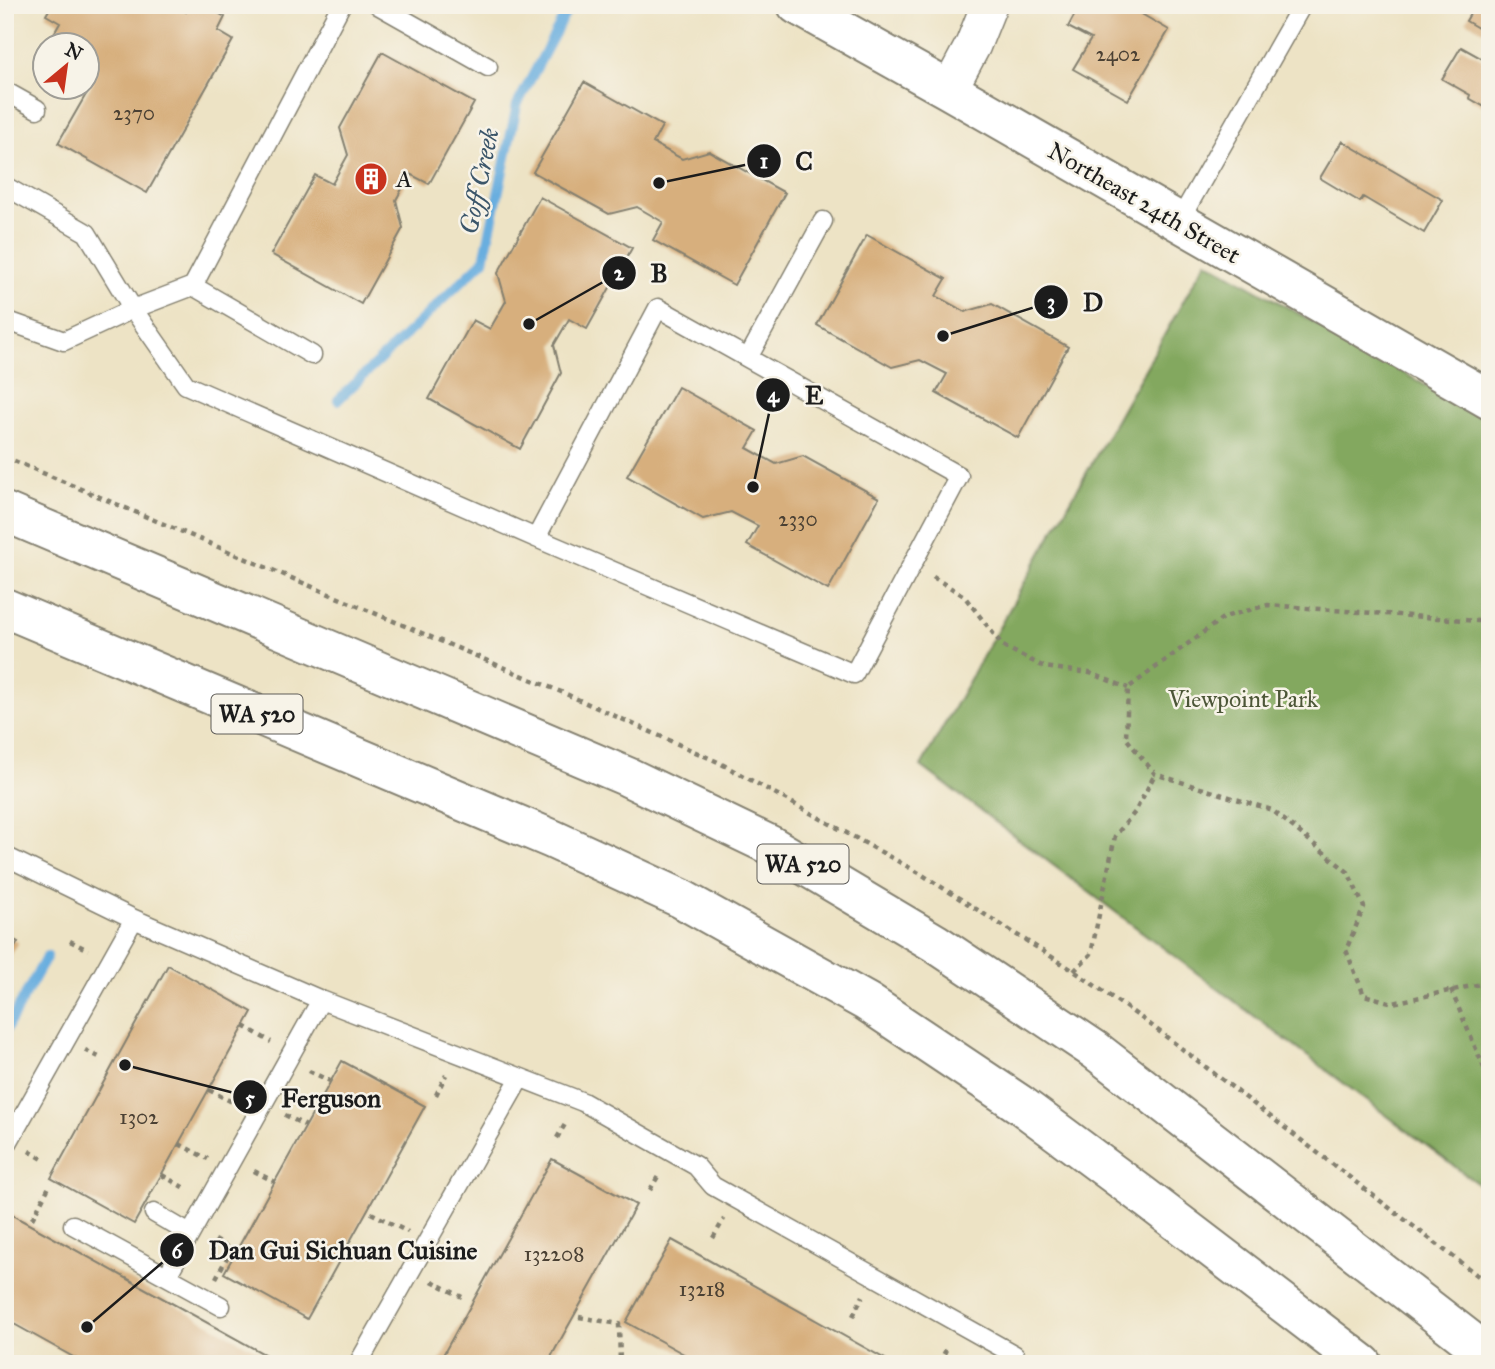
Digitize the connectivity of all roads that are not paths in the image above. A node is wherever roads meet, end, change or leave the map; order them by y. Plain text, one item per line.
1 (341, 5) edge
2 (377, 5) edge
3 (797, 5) edge
4 (989, 5) edge
5 (1302, 5) edge
6 (488, 67) dead end
7 (949, 90) junction
8 (5, 91) edge
9 (37, 109) dead end
10 (5, 186) edge
11 (823, 221) dead end
12 (1178, 223) junction
13 (193, 286) junction
14 (133, 309) junction
15 (5, 320) edge
16 (312, 355) dead end
17 (748, 358) junction
18 (1490, 400) edge
19 (17, 517) edge
20 (536, 538) junction
21 (5, 608) edge
22 (5, 856) edge
23 (134, 919) junction
24 (321, 1000) junction
25 (520, 1078) junction
26 (5, 1148) edge
27 (154, 1213) dead end
28 (73, 1225) dead end
29 (191, 1234) junction
30 (167, 1276) junction
31 (221, 1306) dead end
32 (1490, 1356) edge
33 (358, 1364) edge
34 (1010, 1364) edge
35 (1363, 1364) edge

1 - 13 lane
2 - 6 lane
3 - 7 main road, Northeast 24th Street
4 - 7 street
5 - 12 lane
7 - 12 main road, Northeast 24th Street
8 - 9 lane
10 - 14 lane
11 - 17 lane
12 - 18 main road, Northeast 24th Street
13 - 14 lane
13 - 16 lane
14 - 15 lane
14 - 20 lane
17 - 20 lane
17 - 20 lane
19 - 32 main road, WA 520
21 - 35 main road, WA 520
22 - 23 lane
23 - 24 lane
23 - 26 lane
24 - 25 lane
24 - 29 lane
25 - 33 lane
25 - 34 lane
27 - 29 lane
28 - 30 lane
29 - 30 lane
30 - 31 lane

